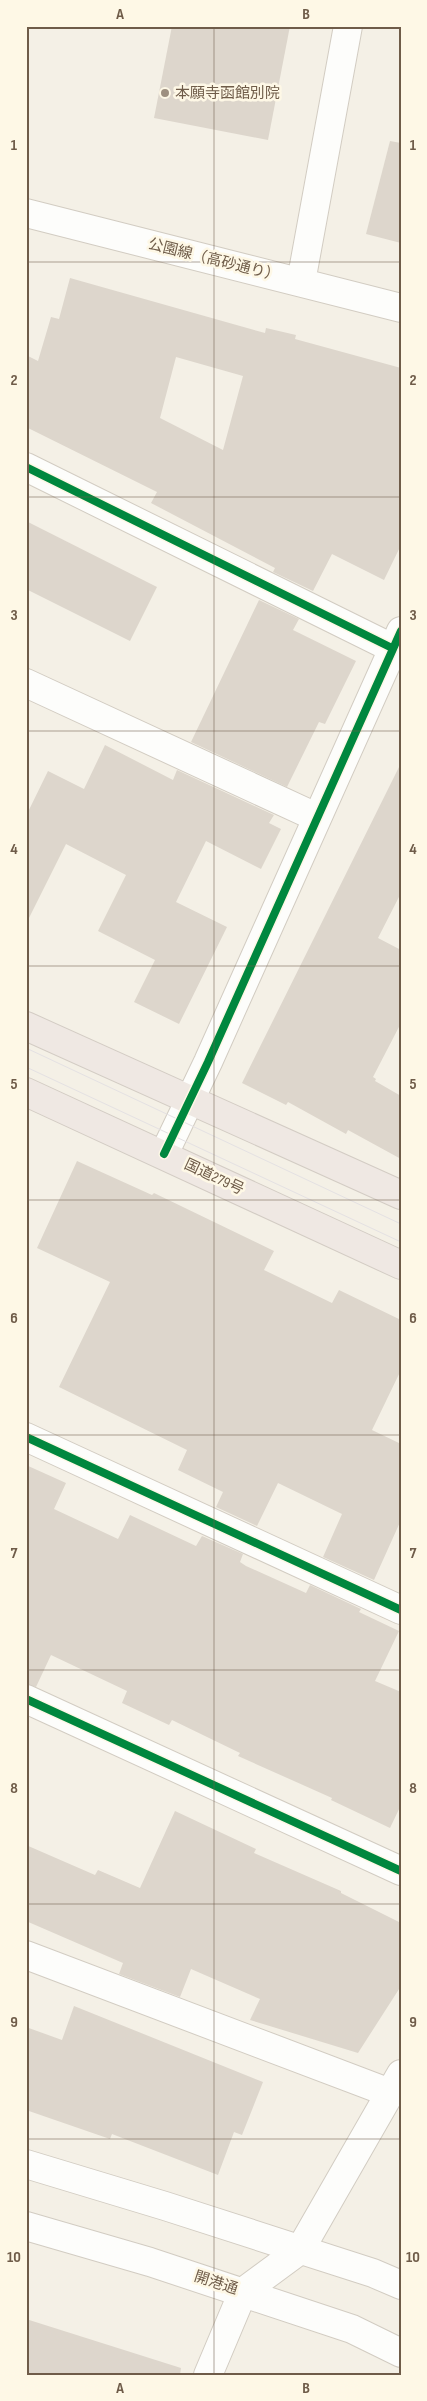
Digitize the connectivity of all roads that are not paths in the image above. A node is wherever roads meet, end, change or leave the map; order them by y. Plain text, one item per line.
1 (348, 26) edge
2 (26, 213) edge
3 (301, 282) junction
4 (401, 308) edge
5 (26, 467) edge
6 (397, 640) edge
7 (26, 682) edge
8 (316, 817) junction
9 (26, 1026) edge
10 (26, 1092) edge
11 (190, 1098) junction
12 (164, 1154) junction
13 (401, 1195) edge
14 (401, 1265) edge
15 (26, 1437) edge
16 (401, 1610) edge
17 (26, 1699) edge
18 (401, 1871) edge
19 (26, 1955) edge
20 (395, 2083) edge
21 (26, 2164) edge
22 (26, 2226) edge
23 (300, 2250) junction
24 (401, 2285) edge
25 (243, 2292) junction
26 (401, 2353) edge
27 (208, 2375) edge

1 - 3 street
2 - 3 street, 公園線（高砂通り）
3 - 4 street, 公園線（高砂通り）
5 - 6 street
6 - 8 street
7 - 8 street
8 - 11 street
9 - 11 highway
10 - 12 highway, 国道279号
11 - 12 street
11 - 13 highway
12 - 14 highway, 国道279号
15 - 16 street
17 - 18 street
19 - 20 street
20 - 23 street
21 - 23 street
22 - 25 street, 開港通
23 - 24 street
23 - 25 street
25 - 26 street, 開港通
25 - 27 street

